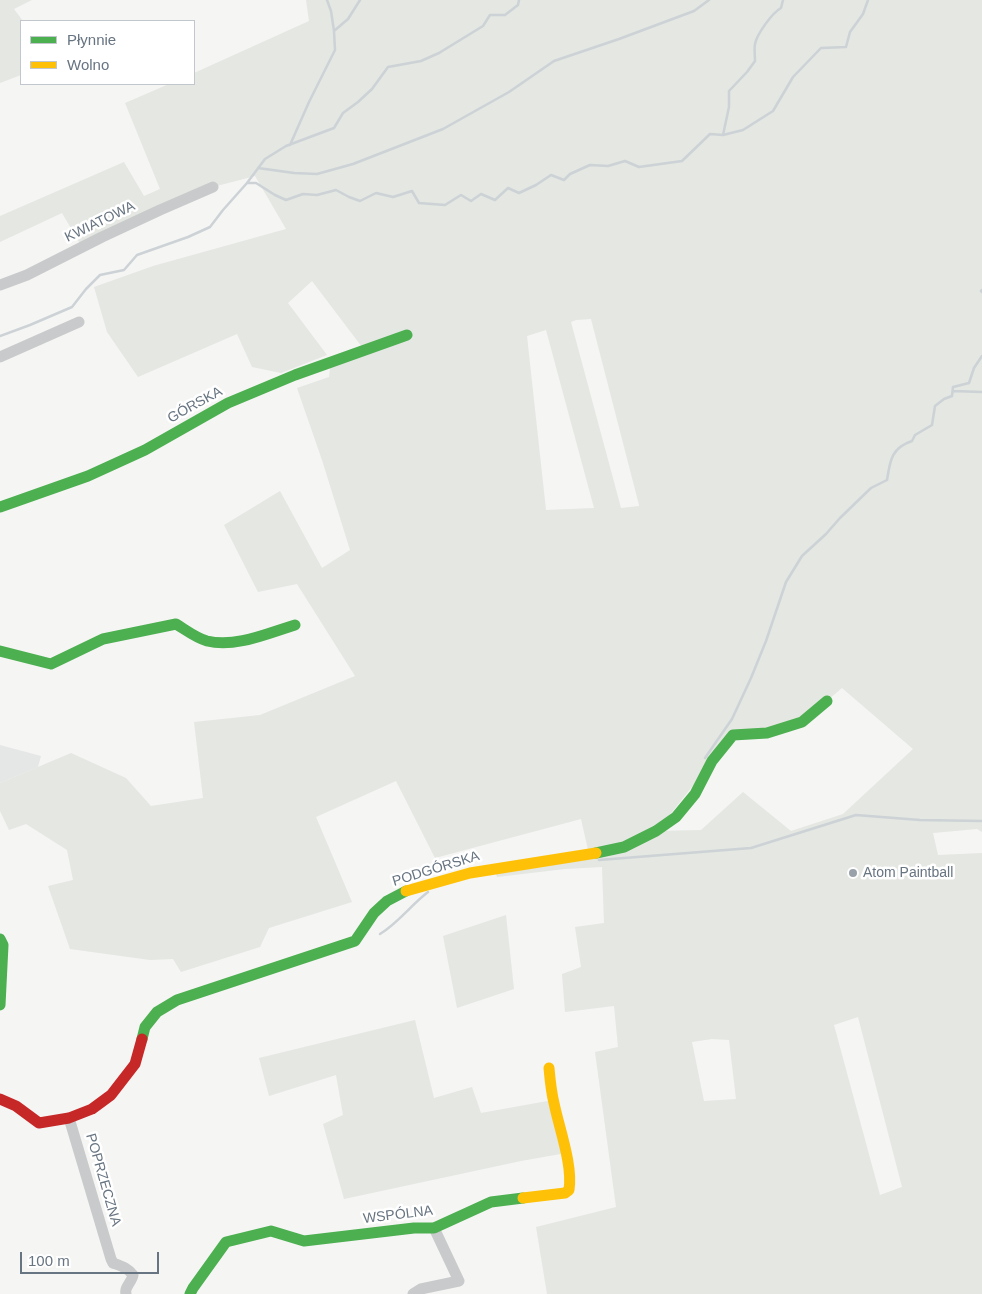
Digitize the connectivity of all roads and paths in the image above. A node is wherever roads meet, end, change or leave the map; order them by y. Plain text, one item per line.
1 (213, 187) dead end
2 (0, 285) edge
3 (79, 322) dead end
4 (407, 335) dead end
5 (0, 357) edge
6 (0, 507) edge
7 (295, 625) dead end
8 (0, 651) edge
9 (827, 701) dead end
10 (1, 943) edge
11 (0, 1005) edge
12 (549, 1068) dead end
13 (0, 1100) edge
14 (70, 1118) junction
15 (434, 1228) junction
16 (126, 1294) edge
17 (190, 1294) edge
18 (413, 1294) edge

1 - 2 street, KWIATOWA
3 - 5 street
4 - 6 street, GÓRSKA
7 - 8 street
9 - 14 street, PODGÓRSKA
10 - 11 street
12 - 15 street, WSPÓLNA
13 - 14 street, PODGÓRSKA
14 - 16 street, POPRZECZNA
15 - 17 street, WSPÓLNA
15 - 18 street

